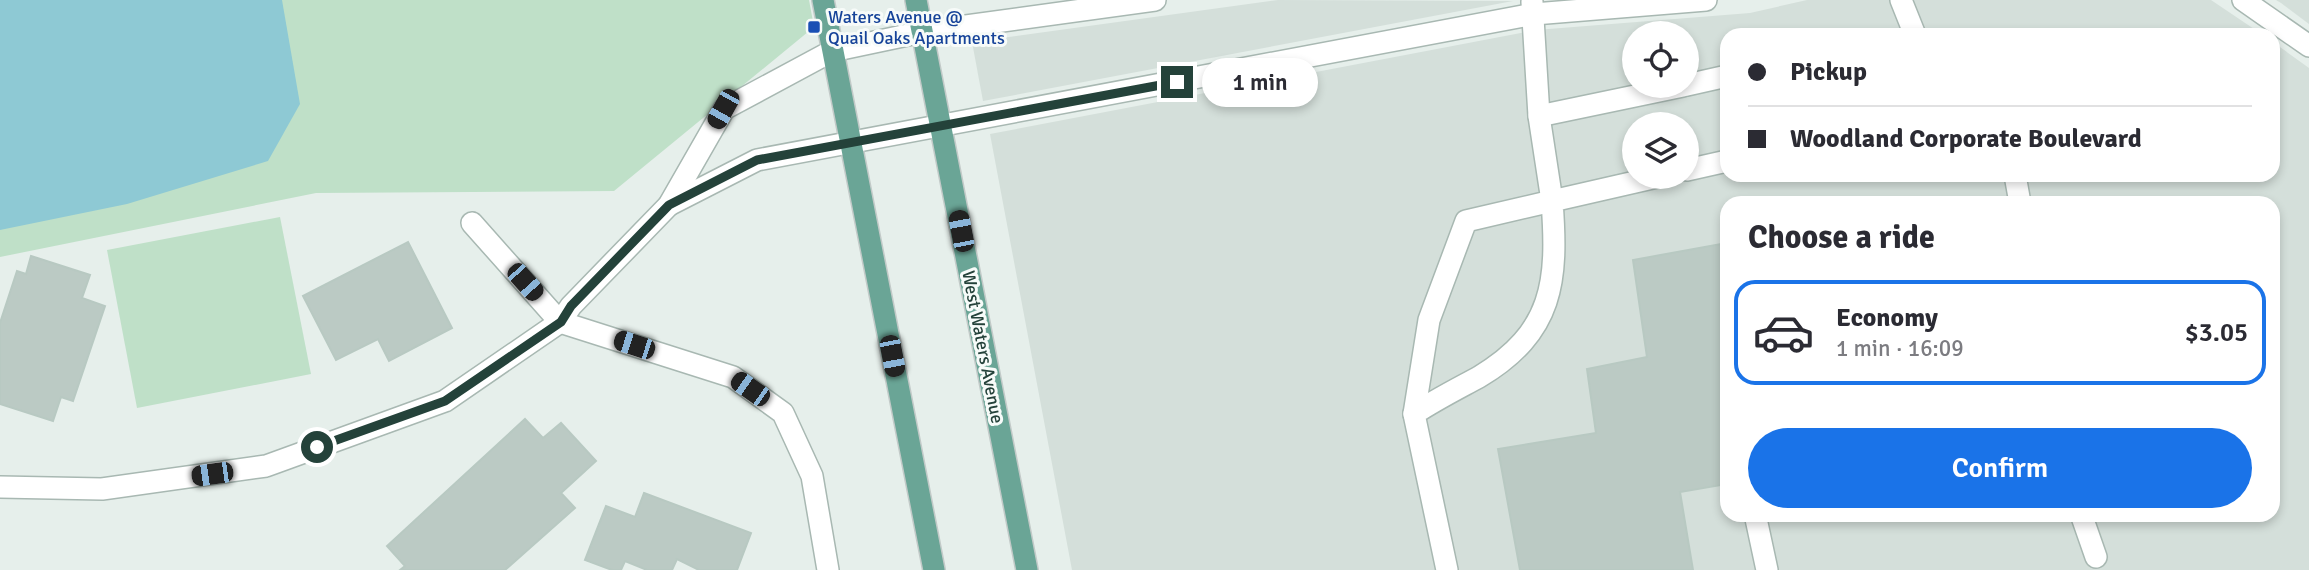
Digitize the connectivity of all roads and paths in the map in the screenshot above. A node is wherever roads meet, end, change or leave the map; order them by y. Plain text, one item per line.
1 (823, 0) edge
2 (916, 0) edge
3 (1155, 0) edge
4 (1706, 0) edge
5 (1901, 0) edge
6 (2244, 0) edge
7 (1533, 7) edge
8 (1912, 28) edge
9 (922, 32) junction
10 (2309, 46) edge
11 (832, 51) junction
12 (1720, 78) edge
13 (1699, 82) edge
14 (1624, 98) edge
15 (1539, 116) junction
16 (940, 127) junction
17 (851, 143) junction
18 (1720, 162) edge
19 (1699, 167) edge
20 (1622, 185) edge
21 (1552, 201) junction
22 (669, 205) junction
23 (472, 223) dead end
24 (561, 322) junction
25 (1414, 414) junction
26 (0, 486) edge
27 (1757, 522) edge
28 (2084, 522) edge
29 (2096, 557) dead end
30 (828, 570) edge
31 (934, 570) edge
32 (1027, 570) edge
33 (1447, 570) edge
34 (1767, 570) edge

1 - 11 main road
2 - 9 main road, West Waters Avenue
3 - 9 street
4 - 7 street
5 - 8 street
6 - 10 street
7 - 15 street
7 - 16 street
9 - 11 street
9 - 16 main road, West Waters Avenue
11 - 17 main road
11 - 22 street
12 - 13 street
14 - 15 street
15 - 21 street
16 - 17 street
16 - 32 main road, West Waters Avenue
17 - 22 street
17 - 31 main road
18 - 19 street
20 - 21 street
21 - 25 street
21 - 25 street
22 - 24 street
23 - 24 street
24 - 26 street
24 - 30 street
25 - 33 street
27 - 34 street
28 - 29 street

